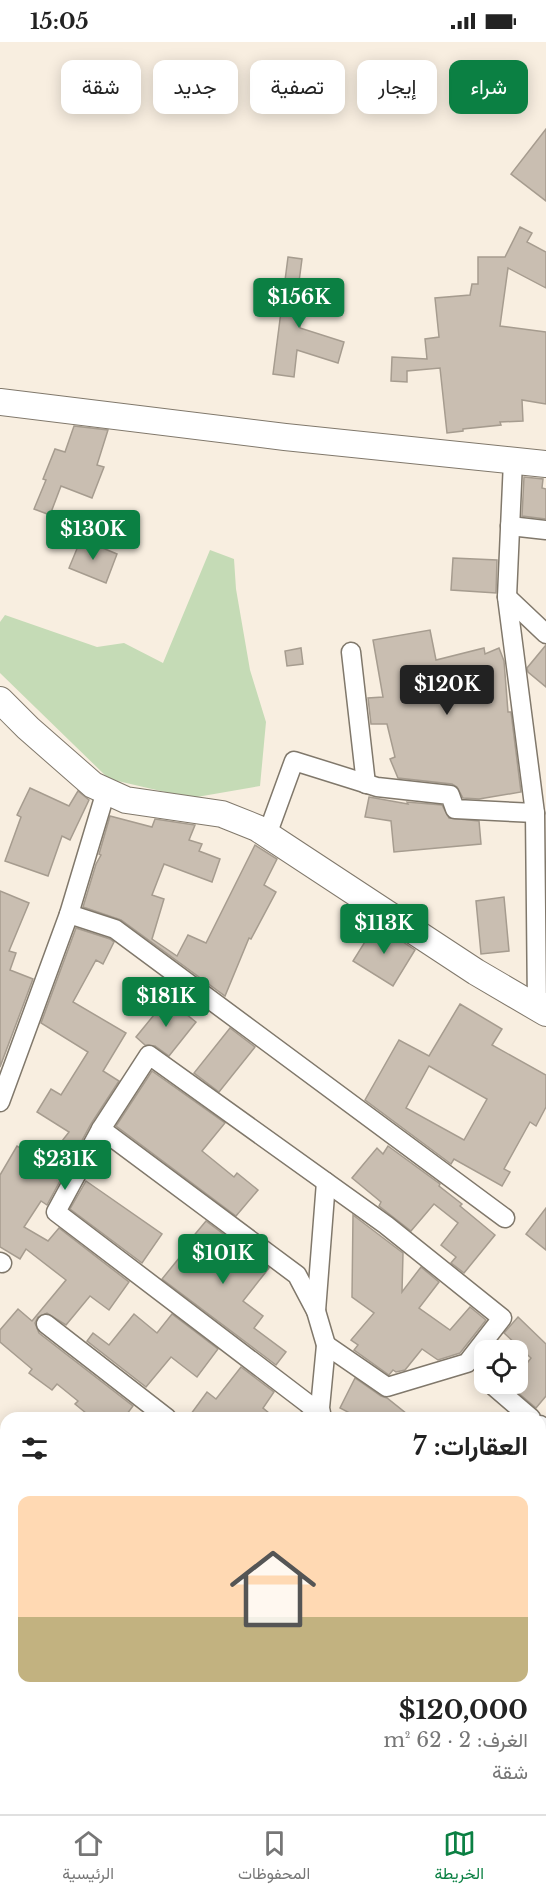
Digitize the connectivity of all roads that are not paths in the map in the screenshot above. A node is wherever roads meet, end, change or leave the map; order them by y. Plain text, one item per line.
1 (0, 402) edge
2 (513, 461) junction
3 (546, 464) edge
4 (510, 526) junction
5 (546, 530) edge
6 (507, 597) junction
7 (546, 634) edge
8 (351, 652) dead end
9 (0, 700) edge
10 (366, 784) junction
11 (106, 791) junction
12 (535, 813) junction
13 (267, 835) junction
14 (69, 914) junction
15 (543, 1007) edge
16 (0, 1102) edge
17 (101, 1129) junction
18 (326, 1182) junction
19 (505, 1218) dead end
20 (316, 1311) junction
21 (46, 1324) dead end
22 (326, 1345) junction
23 (466, 1363) junction
24 (474, 1370) edge
25 (503, 1394) edge
26 (159, 1412) edge
27 (317, 1412) edge
28 (321, 1412) edge
29 (524, 1412) edge

1 - 2 street
2 - 3 street
2 - 4 street
4 - 5 street
4 - 6 street
6 - 7 street
6 - 12 street
8 - 10 street
9 - 11 street
10 - 12 street
10 - 13 street
11 - 13 street
11 - 14 street
12 - 15 street
13 - 15 street
14 - 16 street
14 - 19 street
17 - 18 street
17 - 20 street
17 - 27 street
18 - 20 street
18 - 23 street
20 - 22 street
21 - 26 street
22 - 23 street
22 - 28 street
23 - 24 street
25 - 29 street

